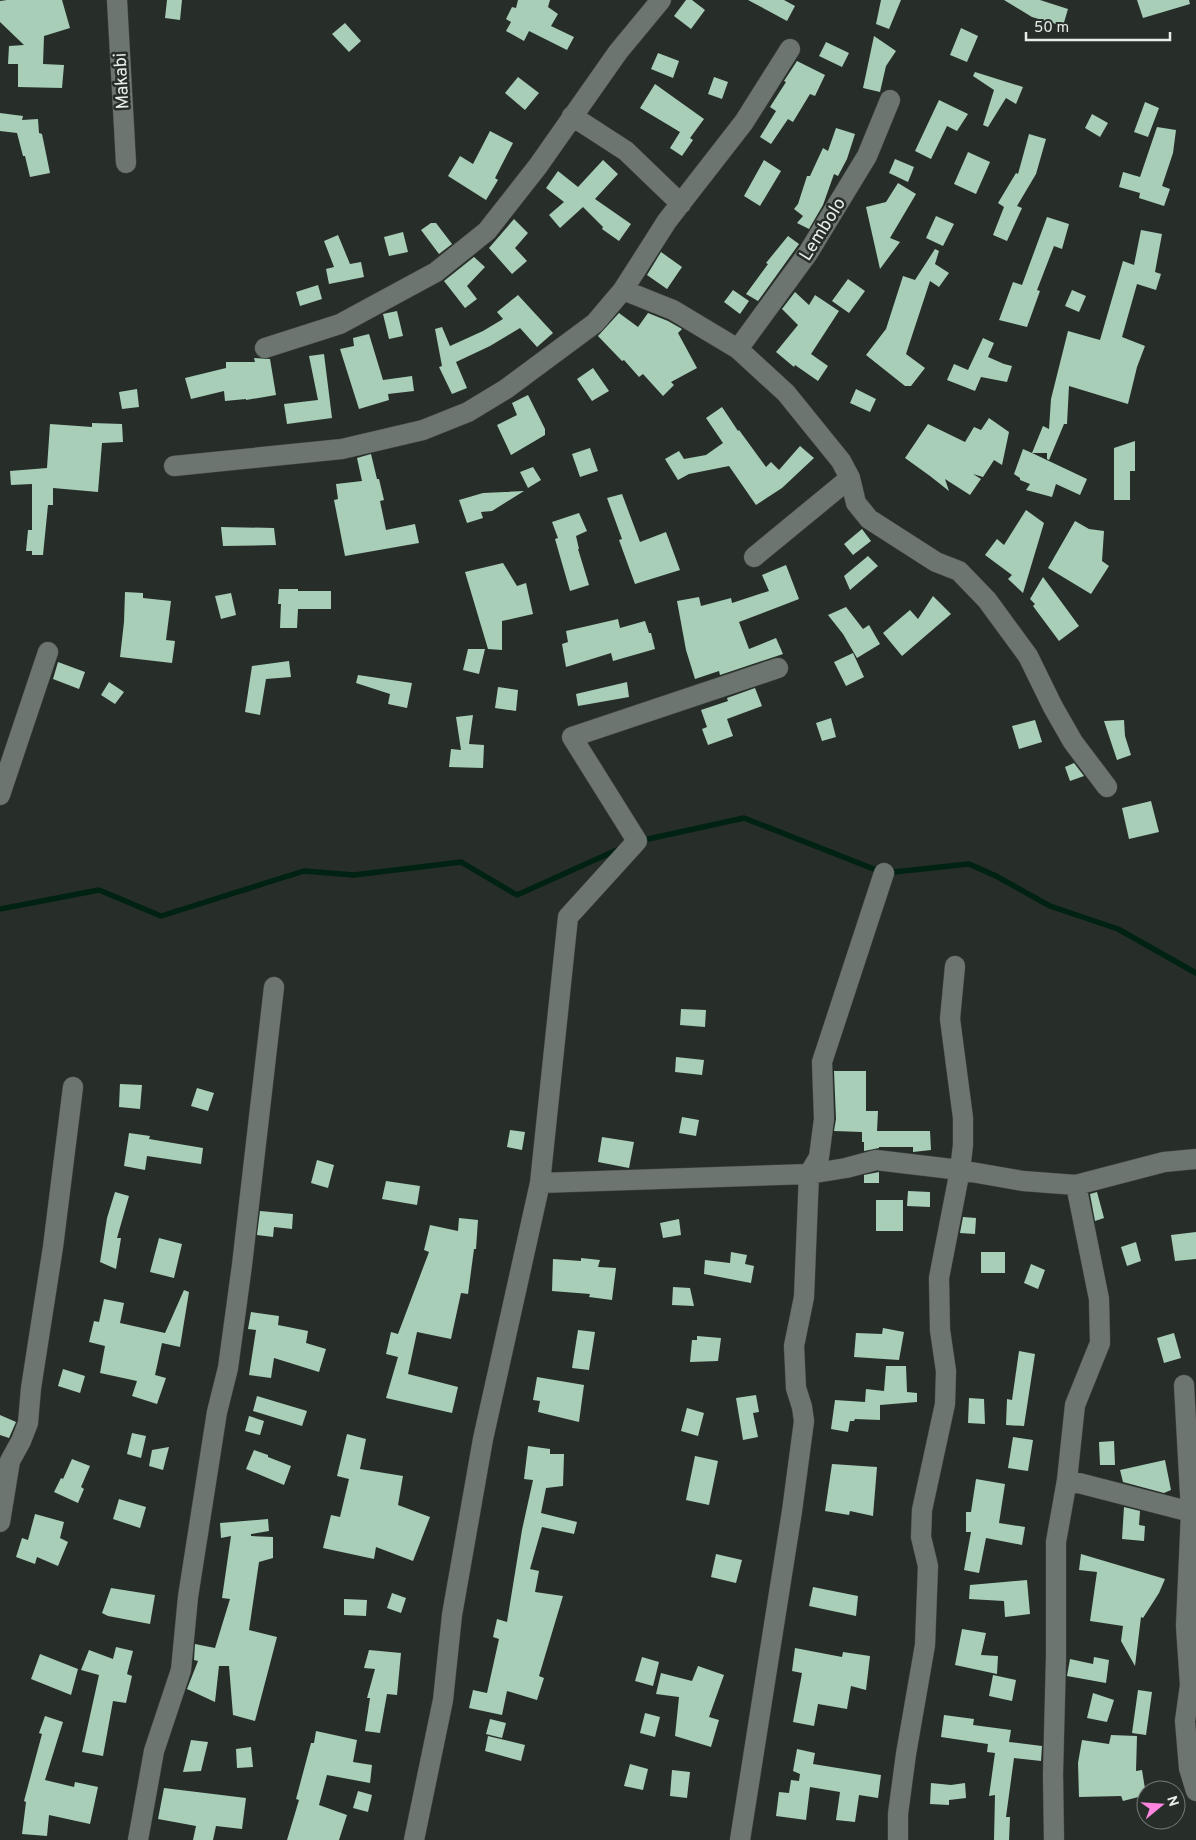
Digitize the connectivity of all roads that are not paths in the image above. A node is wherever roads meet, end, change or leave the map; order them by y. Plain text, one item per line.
1 (117, 0) edge
2 (661, 0) edge
3 (790, 49) dead end
4 (890, 100) dead end
5 (572, 116) junction
6 (126, 162) dead end
7 (681, 204) junction
8 (623, 290) junction
9 (265, 348) dead end
10 (738, 349) junction
11 (174, 466) dead end
12 (850, 478) junction
13 (754, 557) dead end
14 (48, 652) dead end
15 (778, 668) dead end
16 (1107, 787) dead end
17 (0, 795) edge
18 (884, 873) dead end
19 (955, 966) dead end
20 (274, 987) dead end
21 (73, 1087) dead end
22 (1196, 1159) edge
23 (960, 1170) junction
24 (809, 1174) junction
25 (540, 1183) junction
26 (1076, 1185) junction
27 (1184, 1385) dead end
28 (1067, 1480) junction
29 (1193, 1509) edge
30 (0, 1522) edge
31 (1196, 1791) edge
32 (138, 1840) edge
33 (414, 1840) edge
34 (740, 1840) edge
35 (898, 1840) edge
36 (1054, 1840) edge

1 - 6 street, Makabi
2 - 5 street
3 - 7 street
4 - 10 street, Lembolo
5 - 7 street
5 - 9 street
7 - 8 street
8 - 10 street
8 - 11 street
10 - 12 street
12 - 13 street
12 - 16 street
14 - 17 street
15 - 25 street
18 - 24 street
19 - 23 street
20 - 32 street
21 - 30 street
22 - 26 street
23 - 24 street
23 - 26 street
23 - 35 street
24 - 25 street
24 - 34 street
25 - 33 street
26 - 28 street
27 - 29 street
28 - 29 street
28 - 36 street
29 - 31 street

